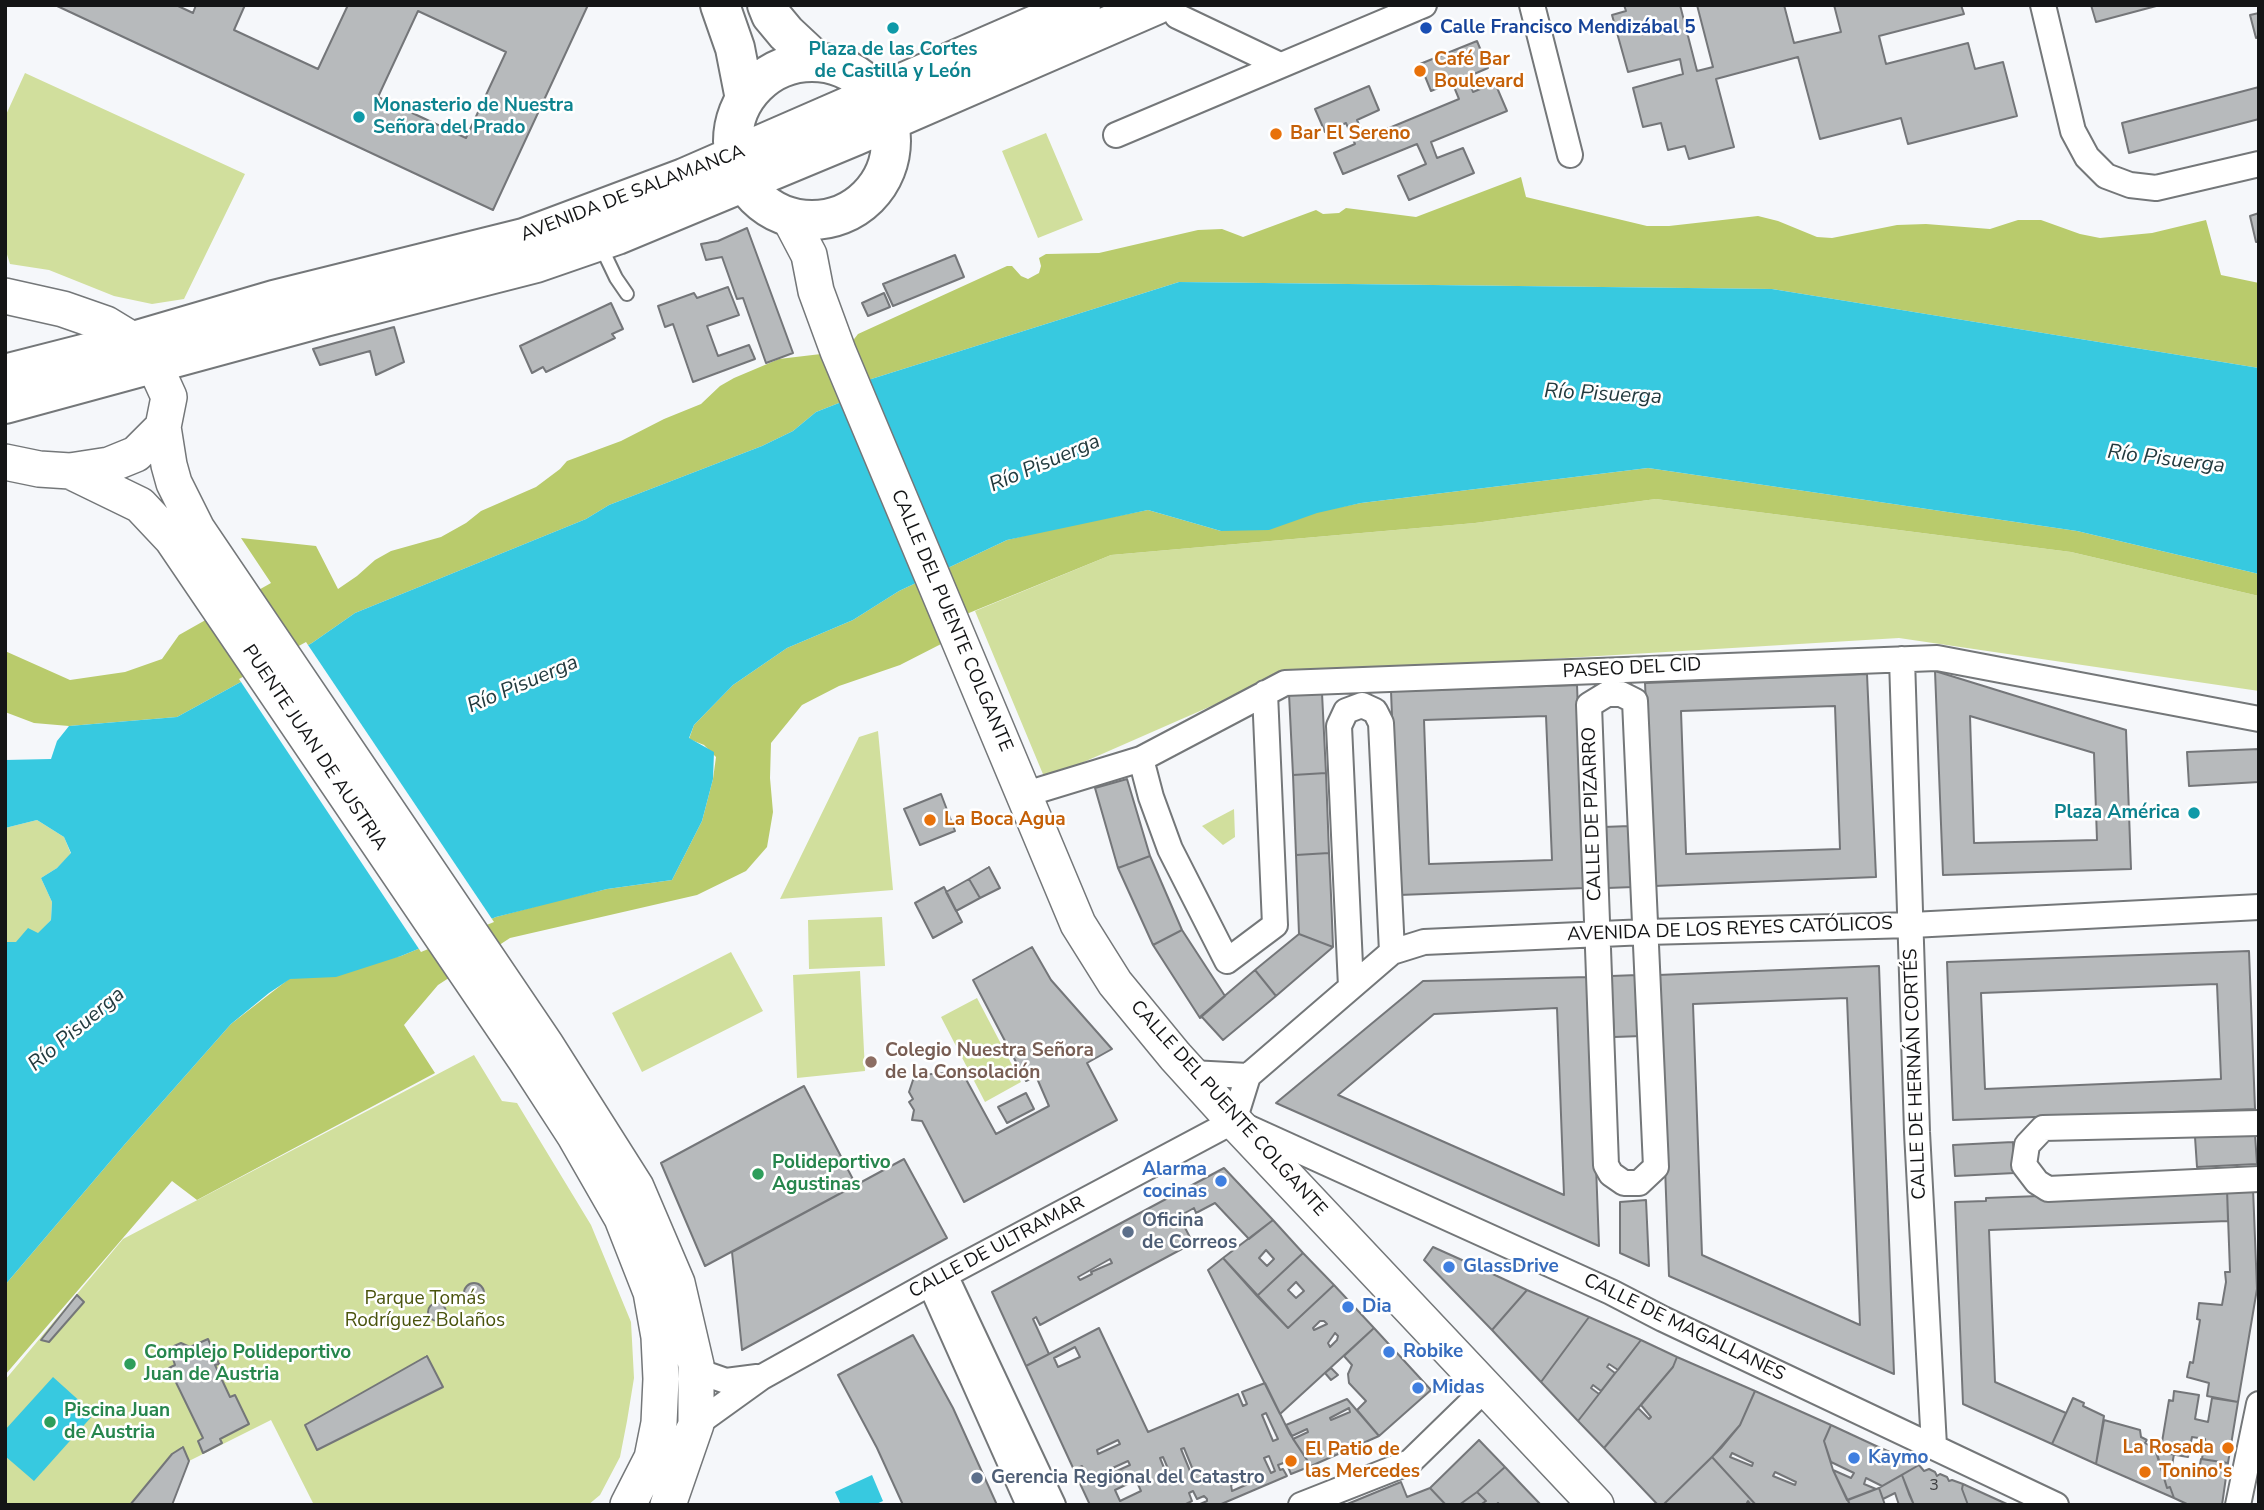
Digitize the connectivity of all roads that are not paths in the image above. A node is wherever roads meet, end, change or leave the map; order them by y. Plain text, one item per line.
1 (720, 5) edge
2 (767, 5) edge
3 (1081, 5) edge
4 (1424, 5) edge
5 (1532, 5) edge
6 (2043, 5) edge
7 (1163, 9) edge
8 (980, 50) junction
9 (830, 65) junction
10 (1280, 65) junction
11 (745, 99) junction
12 (882, 108) junction
13 (1116, 135) dead end
14 (1570, 155) dead end
15 (2259, 164) edge
16 (740, 170) junction
17 (789, 218) junction
18 (606, 249) junction
19 (572, 265) dead end
20 (627, 294) dead end
21 (5, 296) edge
22 (376, 304) junction
23 (144, 352) junction
24 (5, 374) edge
25 (5, 404) edge
26 (163, 427) junction
27 (5, 463) edge
28 (70, 471) junction
29 (197, 552) junction
30 (1902, 659) junction
31 (1265, 693) junction
32 (2259, 719) edge
33 (1141, 759) junction
34 (1023, 795) junction
35 (2259, 907) edge
36 (1912, 925) junction
37 (1647, 932) junction
38 (1597, 935) junction
39 (1392, 952) junction
40 (1351, 987) junction
41 (536, 1052) junction
42 (1191, 1073) junction
43 (1248, 1076) junction
44 (1234, 1121) junction
45 (2259, 1123) edge
46 (1302, 1171) junction
47 (2259, 1179) edge
48 (937, 1279) junction
49 (696, 1365) junction
50 (761, 1377) junction
51 (1486, 1388) junction
52 (2259, 1404) edge
53 (696, 1424) junction
54 (1934, 1446) junction
55 (652, 1458) junction
56 (628, 1505) edge
57 (668, 1505) edge
58 (1029, 1505) edge
59 (1053, 1505) edge
60 (1301, 1505) edge
61 (1596, 1505) edge
62 (2056, 1505) edge
63 (2238, 1505) edge

1 - 11 highway
2 - 9 highway
3 - 8 highway, AVENIDA DE SALAMANCA
4 - 10 street
5 - 14 street
6 - 15 street
7 - 10 street
7 - 12 highway, AVENIDA DE SALAMANCA
8 - 9 highway
8 - 12 highway, AVENIDA DE SALAMANCA
9 - 11 highway
9 - 12 highway
10 - 13 street
11 - 16 highway
12 - 16 highway, AVENIDA DE SALAMANCA
12 - 17 highway
16 - 17 highway
16 - 18 highway, AVENIDA DE SALAMANCA
16 - 23 highway, AVENIDA DE SALAMANCA
17 - 34 main road, CALLE DEL PUENTE COLGANTE
18 - 20 lane
18 - 22 highway, AVENIDA DE SALAMANCA
19 - 22 lane, AVENIDA DE SALAMANCA
21 - 23 main road
22 - 23 highway, AVENIDA DE SALAMANCA
23 - 24 highway, AVENIDA DE SALAMANCA
23 - 25 highway, AVENIDA DE SALAMANCA
23 - 26 main road, PUENTE JUAN DE AUSTRIA
26 - 28 main road
26 - 29 main road, PUENTE JUAN DE AUSTRIA
27 - 28 main road
28 - 29 main road, PUENTE JUAN DE AUSTRIA
29 - 41 main road, PUENTE JUAN DE AUSTRIA
30 - 31 street, PASEO DEL CID
30 - 32 street, PASEO DEL CID
30 - 36 street, CALLE DE HERNÁN CORTÉS
31 - 33 street, PASEO DEL CID
31 - 33 street
33 - 34 street, PASEO DEL CID
34 - 42 main road, CALLE DEL PUENTE COLGANTE
35 - 36 street, AVENIDA DE LOS REYES CATÓLICOS
36 - 37 street, AVENIDA DE LOS REYES CATÓLICOS
36 - 54 street, CALLE DE HERNÁN CORTÉS
37 - 38 street, AVENIDA DE LOS REYES CATÓLICOS
37 - 38 street, CALLE DE PIZARRO
37 - 38 street, CALLE DE PIZARRO
38 - 39 street, AVENIDA DE LOS REYES CATÓLICOS
39 - 40 street, AVENIDA DE LOS REYES CATÓLICOS
39 - 40 street
40 - 43 street, AVENIDA DE LOS REYES CATÓLICOS
41 - 49 main road
41 - 55 main road
42 - 43 street
42 - 44 main road, CALLE DEL PUENTE COLGANTE
43 - 44 street
44 - 46 main road, CALLE DEL PUENTE COLGANTE
44 - 48 street, CALLE DE ULTRAMAR
45 - 47 street
46 - 51 main road, CALLE DEL PUENTE COLGANTE
46 - 54 street, CALLE DE MAGALLANES
48 - 50 street, CALLE DE ULTRAMAR
48 - 58 street
48 - 59 street
49 - 50 street, CALLE DE ULTRAMAR
49 - 53 main road
50 - 53 street, CALLE DE ULTRAMAR
51 - 60 street
51 - 61 main road, CALLE DEL PUENTE COLGANTE
52 - 63 street
53 - 55 street, CALLE DE ULTRAMAR
53 - 57 main road
54 - 62 street, CALLE DE MAGALLANES
55 - 56 main road

